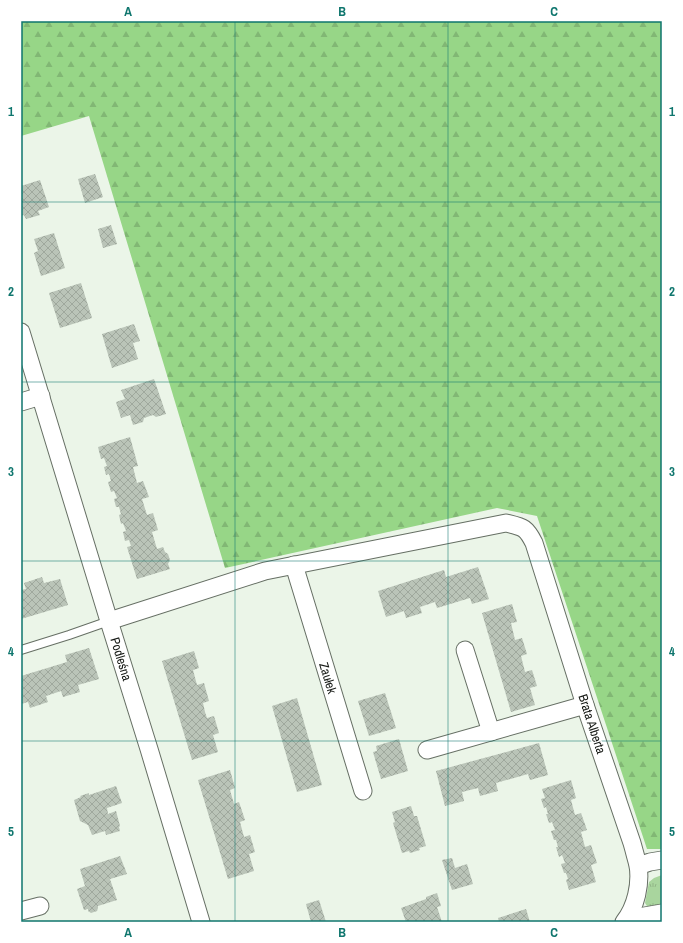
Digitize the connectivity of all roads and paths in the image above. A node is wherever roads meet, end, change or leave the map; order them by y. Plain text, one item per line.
1 (21, 332) edge
2 (41, 396) junction
3 (21, 402) edge
4 (294, 565) junction
5 (109, 621) junction
6 (21, 650) edge
7 (465, 650) dead end
8 (585, 705) junction
9 (491, 732) junction
10 (427, 750) dead end
11 (363, 791) dead end
12 (662, 860) edge
13 (638, 866) junction
14 (40, 906) dead end
15 (21, 911) edge
16 (662, 913) edge
17 (625, 920) edge
18 (201, 922) edge

1 - 2 street, Podleśna
2 - 3 street
2 - 5 street, Podleśna
4 - 5 street
4 - 8 street, Brata Alberta
4 - 11 street, Zaułek
5 - 6 lane
5 - 18 street, Podleśna
7 - 9 street
8 - 9 street
8 - 13 street, Brata Alberta
9 - 10 street
12 - 13 street
13 - 17 street, Brata Alberta
14 - 15 street
16 - 17 street

